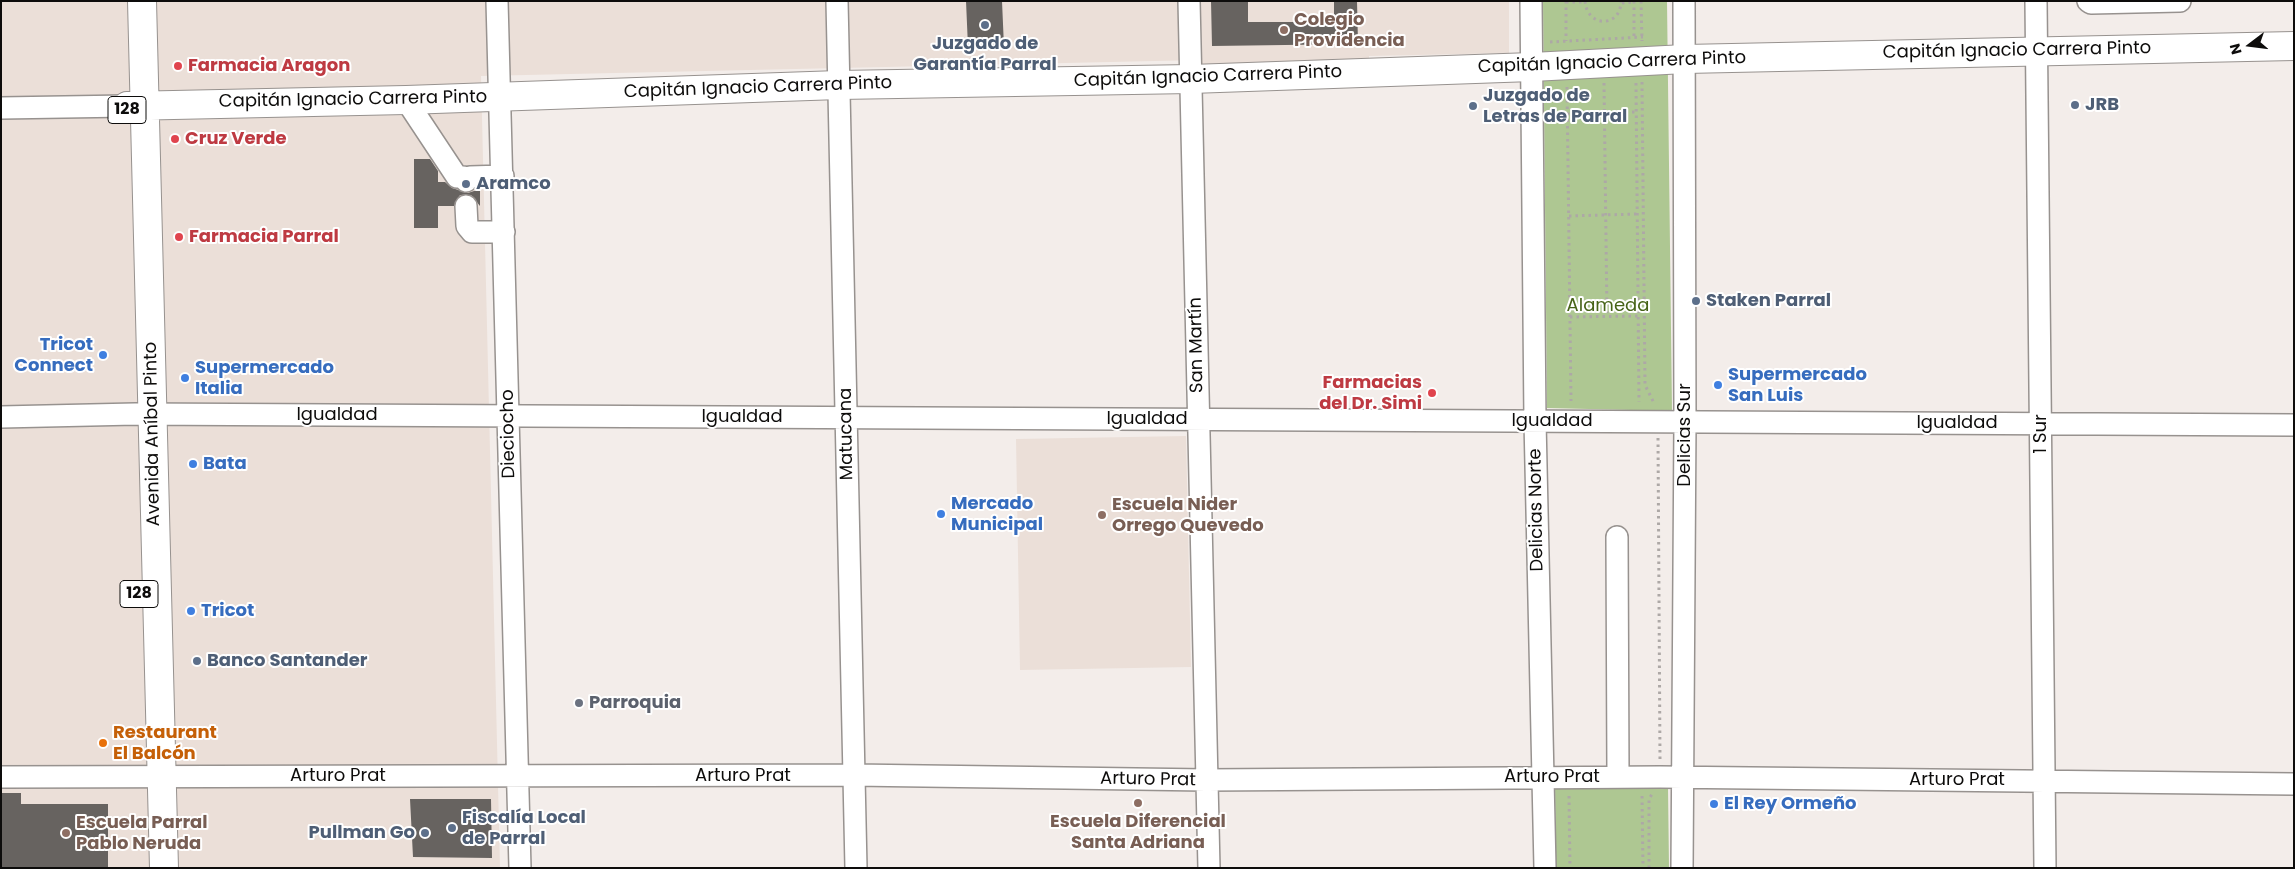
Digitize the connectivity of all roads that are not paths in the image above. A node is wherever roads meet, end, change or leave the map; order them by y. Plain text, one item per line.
1 (497, 1) edge
2 (837, 1) edge
3 (1189, 1) edge
4 (1532, 1) edge
5 (1684, 1) edge
6 (2036, 1) edge
7 (2088, 1) edge
8 (2180, 1) edge
9 (133, 8) edge
10 (2294, 46) edge
11 (2037, 52) junction
12 (1685, 58) junction
13 (1532, 67) junction
14 (1191, 79) junction
15 (839, 85) junction
16 (501, 97) junction
17 (406, 100) junction
18 (136, 106) junction
19 (1, 108) edge
20 (503, 176) junction
21 (466, 206) dead end
22 (504, 232) junction
23 (1535, 411) junction
24 (144, 414) junction
25 (508, 416) junction
26 (1, 417) edge
27 (847, 417) junction
28 (1198, 419) junction
29 (1676, 422) junction
30 (2041, 424) junction
31 (2294, 425) edge
32 (1617, 537) dead end
33 (854, 775) junction
34 (1, 776) edge
35 (518, 776) junction
36 (153, 777) junction
37 (1542, 777) junction
38 (1618, 777) junction
39 (1674, 778) junction
40 (1206, 780) junction
41 (2044, 781) junction
42 (2294, 784) edge
43 (146, 868) edge
44 (164, 868) edge
45 (520, 868) edge
46 (856, 868) edge
47 (1209, 868) edge
48 (1545, 868) edge
49 (1682, 868) edge
50 (2045, 868) edge

1 - 16 street, Dieciocho
2 - 15 street, Matucana
3 - 14 street, San Martín
4 - 13 street, Delicias Norte
5 - 12 street, Delicias Sur
6 - 11 street, 1 Sur
7 - 8 street
9 - 18 main road, Avenida Aníbal Pinto / 128
10 - 11 main road, Capitán Ignacio Carrera Pinto
11 - 12 main road, Capitán Ignacio Carrera Pinto
11 - 30 street, 1 Sur
12 - 13 main road, Capitán Ignacio Carrera Pinto
12 - 29 street, Delicias Sur
13 - 14 main road, Capitán Ignacio Carrera Pinto
13 - 23 street, Delicias Norte
14 - 15 main road, Capitán Ignacio Carrera Pinto
14 - 28 street, San Martín
15 - 16 main road, Capitán Ignacio Carrera Pinto
15 - 27 street, Matucana
16 - 17 main road, Capitán Ignacio Carrera Pinto
16 - 20 street, Dieciocho
17 - 18 main road, Capitán Ignacio Carrera Pinto
17 - 20 street
18 - 19 street, Capitán Ignacio Carrera Pinto
18 - 24 main road, Avenida Aníbal Pinto / 128
20 - 22 street, Dieciocho
21 - 22 street
22 - 25 street, Dieciocho
23 - 28 street, Igualdad
23 - 29 street, Igualdad
23 - 37 street, Delicias Norte
24 - 25 street, Igualdad
24 - 26 street, Igualdad
24 - 36 main road, Avenida Aníbal Pinto / 128
25 - 27 street, Igualdad
25 - 35 street, Dieciocho
27 - 28 street, Igualdad
27 - 33 street, Matucana
28 - 40 street, San Martín
29 - 30 street, Igualdad
29 - 39 street, Delicias Sur
30 - 31 street, Igualdad
30 - 41 street, 1 Sur
32 - 38 street
33 - 35 street, Arturo Prat
33 - 40 street, Arturo Prat
33 - 46 street, Matucana
34 - 36 street, Arturo Prat
35 - 36 street, Arturo Prat
35 - 45 street, Dieciocho
36 - 43 main road, Avenida Aníbal Pinto / 128
36 - 44 main road, Avenida Aníbal Pinto / 128
37 - 38 street, Arturo Prat
37 - 40 street, Arturo Prat
37 - 48 street, Delicias Norte
38 - 39 street, Arturo Prat
39 - 41 street, Arturo Prat
39 - 49 street, Delicias Sur
40 - 47 street, San Martín
41 - 42 street, Arturo Prat
41 - 50 street, 1 Sur

